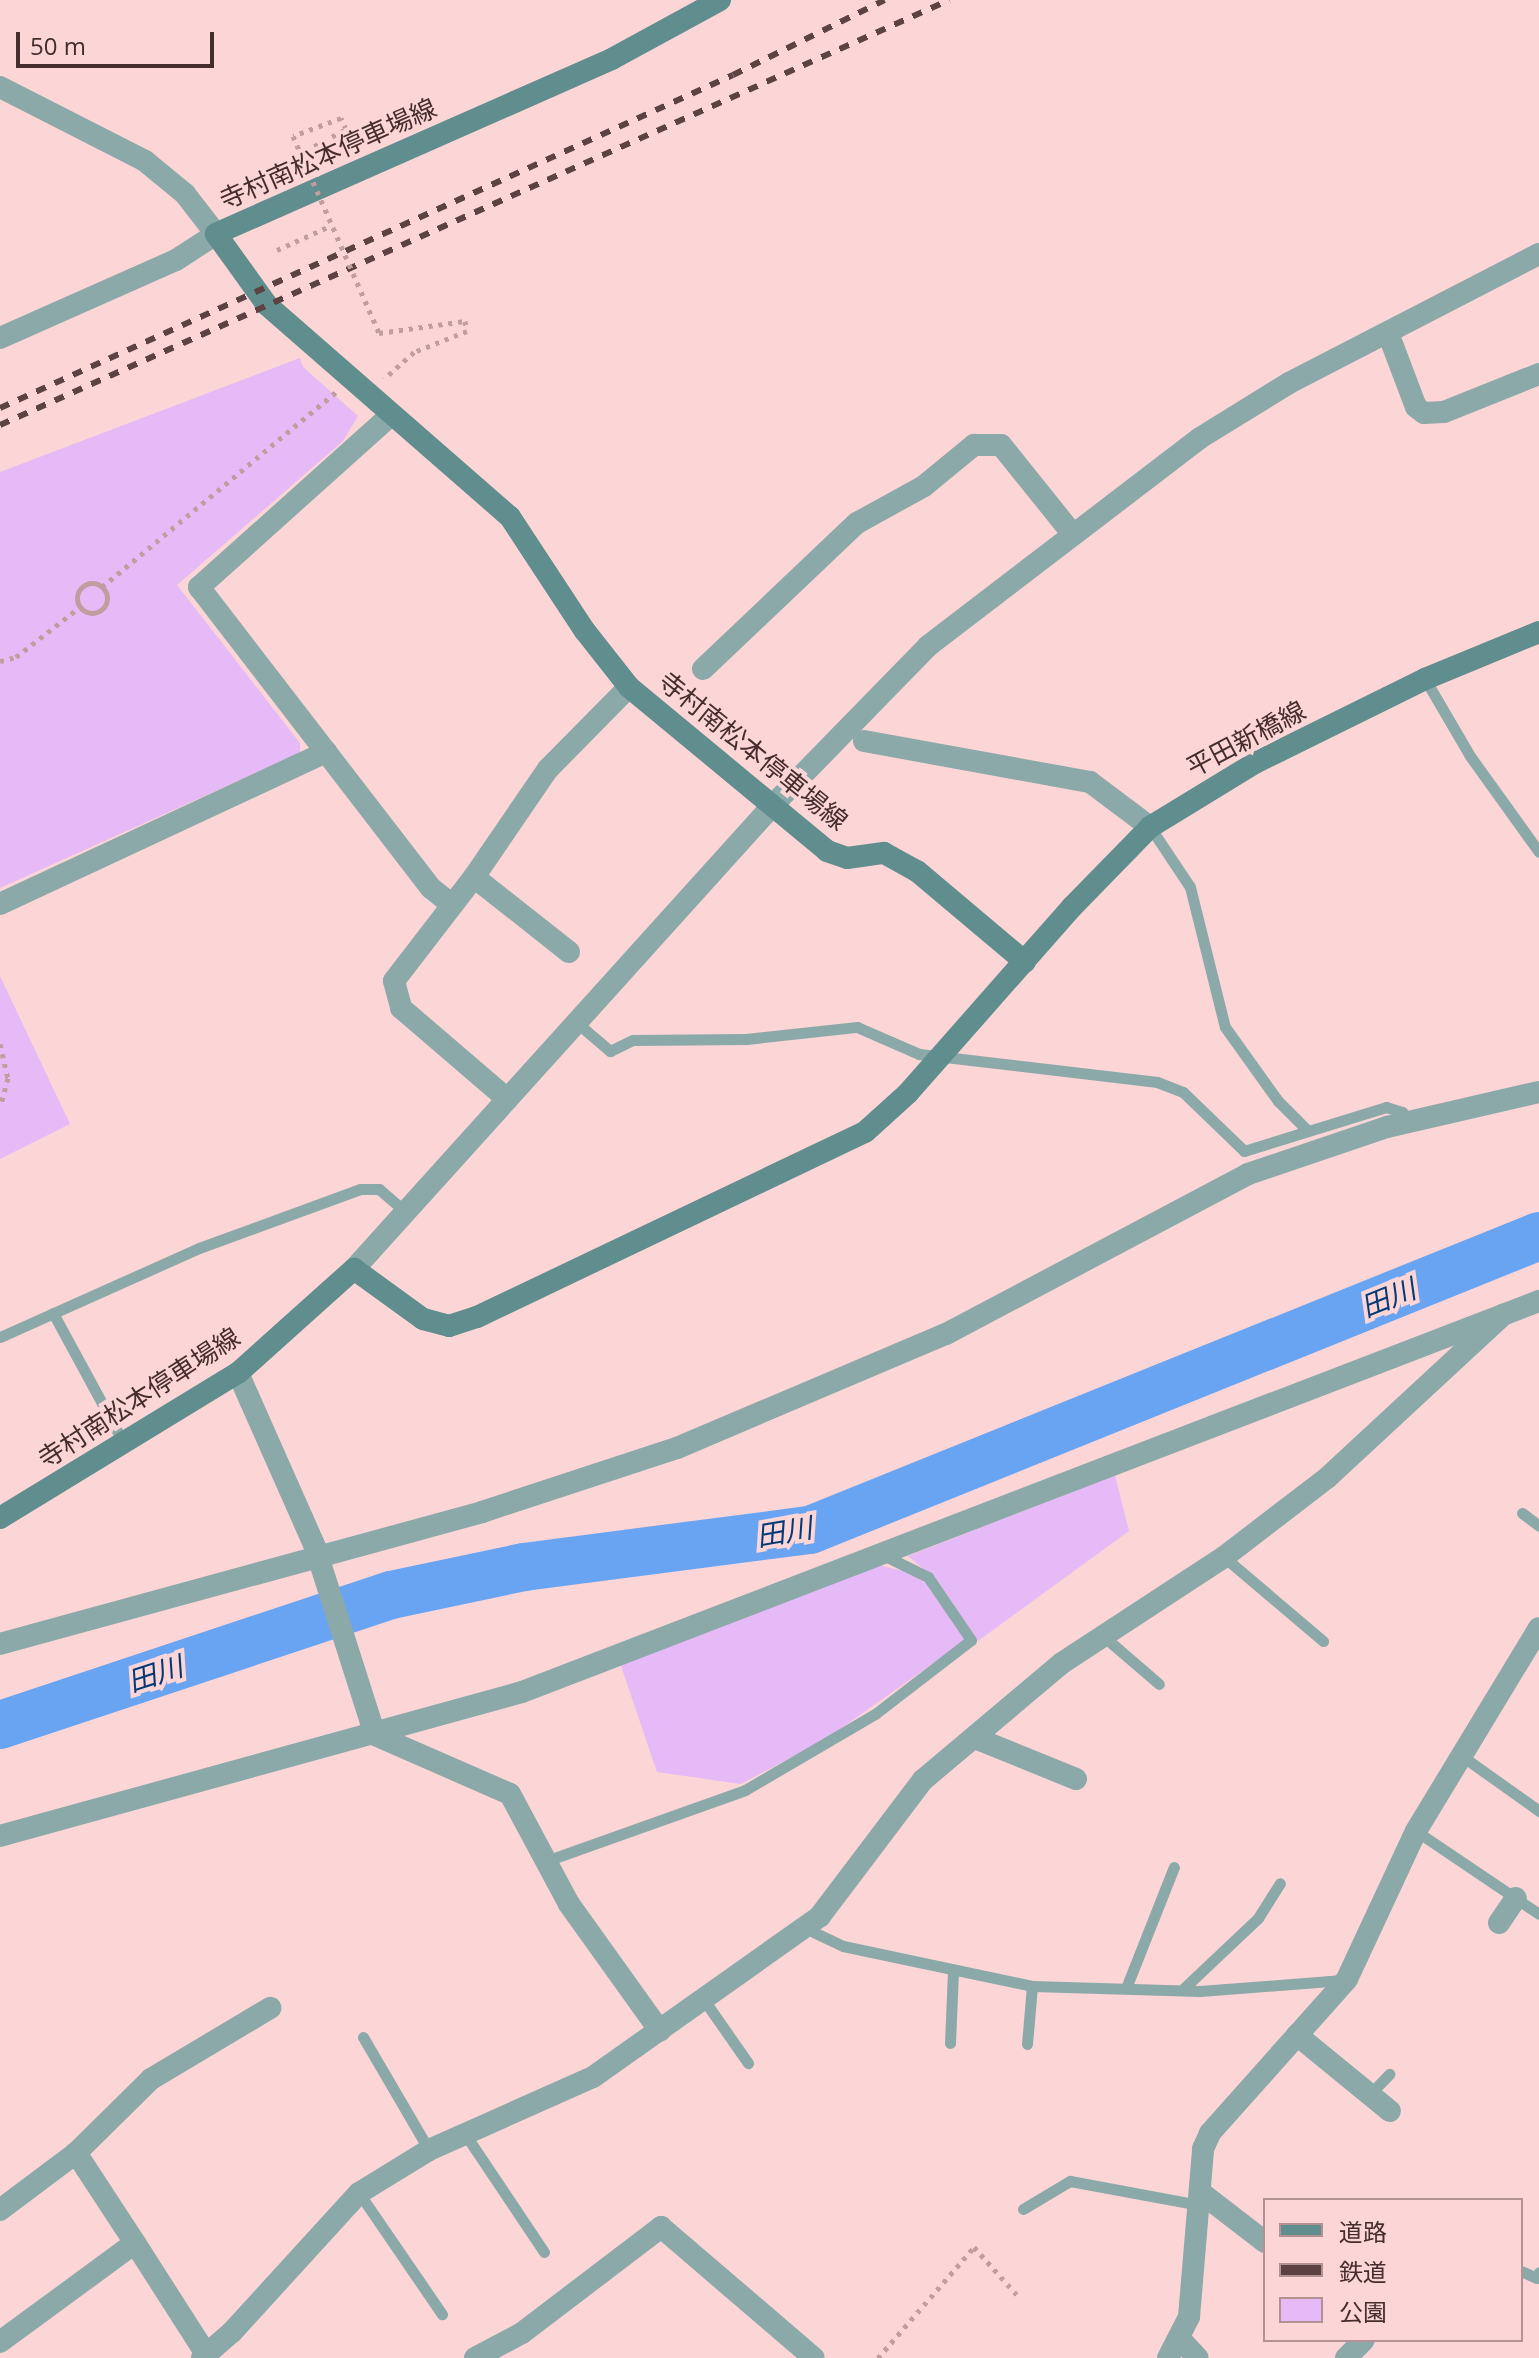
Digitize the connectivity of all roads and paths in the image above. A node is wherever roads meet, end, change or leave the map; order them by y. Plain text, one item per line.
1 (720, 0) edge
2 (0, 87) edge
3 (284, 177) dead end
4 (332, 225) junction
5 (216, 234) junction
6 (277, 250) dead end
7 (1539, 254) edge
8 (1388, 333) junction
9 (0, 338) edge
10 (1539, 374) edge
11 (379, 384) dead end
12 (337, 391) dead end
13 (391, 415) junction
14 (1071, 532) junction
15 (102, 587) junction
16 (80, 607) junction
17 (1539, 632) edge
18 (0, 661) edge
19 (703, 669) dead end
20 (1425, 679) junction
21 (629, 687) junction
22 (864, 741) dead end
23 (326, 752) junction
24 (773, 805) junction
25 (1150, 827) junction
26 (1539, 852) edge
27 (474, 877) junction
28 (0, 904) edge
29 (451, 904) junction
30 (569, 952) dead end
31 (1025, 962) junction
32 (576, 1022) junction
33 (0, 1044) edge
34 (940, 1057) junction
35 (1539, 1092) edge
36 (507, 1099) junction
37 (0, 1107) edge
38 (1409, 1121) junction
39 (1307, 1130) junction
40 (405, 1212) junction
41 (354, 1269) junction
42 (1539, 1301) edge
43 (53, 1313) junction
44 (1504, 1314) junction
45 (0, 1337) edge
46 (238, 1373) junction
47 (124, 1444) junction
48 (1522, 1513) dead end
49 (0, 1518) edge
50 (1539, 1526) edge
51 (883, 1555) junction
52 (1224, 1557) junction
53 (318, 1563) junction
54 (1539, 1628) edge
55 (1102, 1635) junction
56 (1323, 1641) dead end
57 (0, 1644) edge
58 (1159, 1684) dead end
59 (374, 1732) junction
60 (975, 1738) junction
61 (1462, 1756) junction
62 (1076, 1779) dead end
63 (1539, 1811) edge
64 (1416, 1831) junction
65 (0, 1836) edge
66 (546, 1861) junction
67 (1174, 1867) dead end
68 (1280, 1883) dead end
69 (1516, 1898) junction
70 (1539, 1914) edge
71 (1499, 1923) dead end
72 (805, 1927) junction
73 (953, 1971) junction
74 (1347, 1979) junction
75 (1032, 1986) junction
76 (1126, 1988) junction
77 (1184, 1988) junction
78 (704, 2000) junction
79 (270, 2008) dead end
80 (660, 2031) junction
81 (1297, 2035) junction
82 (363, 2037) dead end
83 (950, 2043) dead end
84 (1027, 2044) dead end
85 (748, 2063) dead end
86 (1389, 2074) dead end
87 (1370, 2094) junction
88 (1390, 2111) dead end
89 (465, 2134) junction
90 (429, 2150) junction
91 (76, 2153) junction
92 (359, 2193) junction
93 (1199, 2198) junction
94 (1023, 2209) dead end
95 (0, 2210) edge
96 (1263, 2241) edge
97 (135, 2243) junction
98 (544, 2252) dead end
99 (1523, 2272) edge
100 (1539, 2272) edge
101 (1017, 2295) dead end
102 (442, 2314) dead end
103 (0, 2342) edge
104 (1362, 2342) edge
105 (1174, 2348) edge
106 (204, 2356) edge
107 (475, 2358) edge
108 (814, 2358) edge
109 (878, 2358) edge
110 (1198, 2358) edge
111 (1346, 2358) edge

1 - 5 main road, 寺村南松本停車場線
2 - 5 street
3 - 4 path, bridge
4 - 6 path
4 - 11 path, bridge
5 - 9 street
5 - 13 main road, 寺村南松本停車場線
7 - 8 street
8 - 10 street
8 - 14 street
12 - 15 path
13 - 21 main road, 寺村南松本停車場線
13 - 23 street
14 - 19 street
14 - 24 street
15 - 16 path
15 - 16 path
16 - 18 path
17 - 20 main road, 平田新橋線
20 - 25 main road, 平田新橋線
20 - 26 lane
21 - 24 main road, 寺村南松本停車場線
21 - 27 street
22 - 25 street
23 - 28 street
23 - 29 street
24 - 31 main road, 寺村南松本停車場線
24 - 32 street
25 - 31 main road, 平田新橋線
25 - 39 lane
27 - 29 street
27 - 30 street
29 - 36 street
31 - 34 main road
32 - 34 lane
32 - 36 street
33 - 37 path
34 - 39 lane
34 - 41 main road
35 - 38 street
36 - 40 street
38 - 39 lane
38 - 53 street
40 - 41 street
40 - 43 lane
41 - 46 main road, 寺村南松本停車場線
42 - 44 street
43 - 45 lane
43 - 47 lane
44 - 51 street
44 - 52 street
46 - 47 main road, 寺村南松本停車場線
46 - 53 street
47 - 49 main road, 寺村南松本停車場線
48 - 50 lane
51 - 59 street
51 - 66 lane
52 - 55 street
52 - 56 lane
53 - 57 street
53 - 59 street
54 - 61 street
55 - 58 lane
55 - 60 street
59 - 65 street
59 - 66 street
60 - 62 street
60 - 72 street
61 - 63 lane
61 - 64 street
64 - 69 lane
64 - 74 street
66 - 80 street
67 - 76 lane
68 - 77 lane
69 - 70 lane
69 - 71 street
72 - 73 lane
72 - 78 street
73 - 75 lane
73 - 83 lane
74 - 77 lane
74 - 81 street
75 - 76 lane
75 - 84 lane
76 - 77 lane
78 - 80 street
78 - 85 lane
79 - 91 street
80 - 89 street
81 - 87 street
81 - 93 street
82 - 90 lane
86 - 87 lane
87 - 88 street
89 - 90 street
89 - 98 lane
90 - 92 street
91 - 95 street
91 - 97 street
92 - 102 lane
92 - 106 street
93 - 94 lane
93 - 96 street
93 - 105 street
97 - 103 street
97 - 106 street
99 - 100 lane
101 - 109 path
104 - 111 street
105 - 110 street
107 - 108 street

